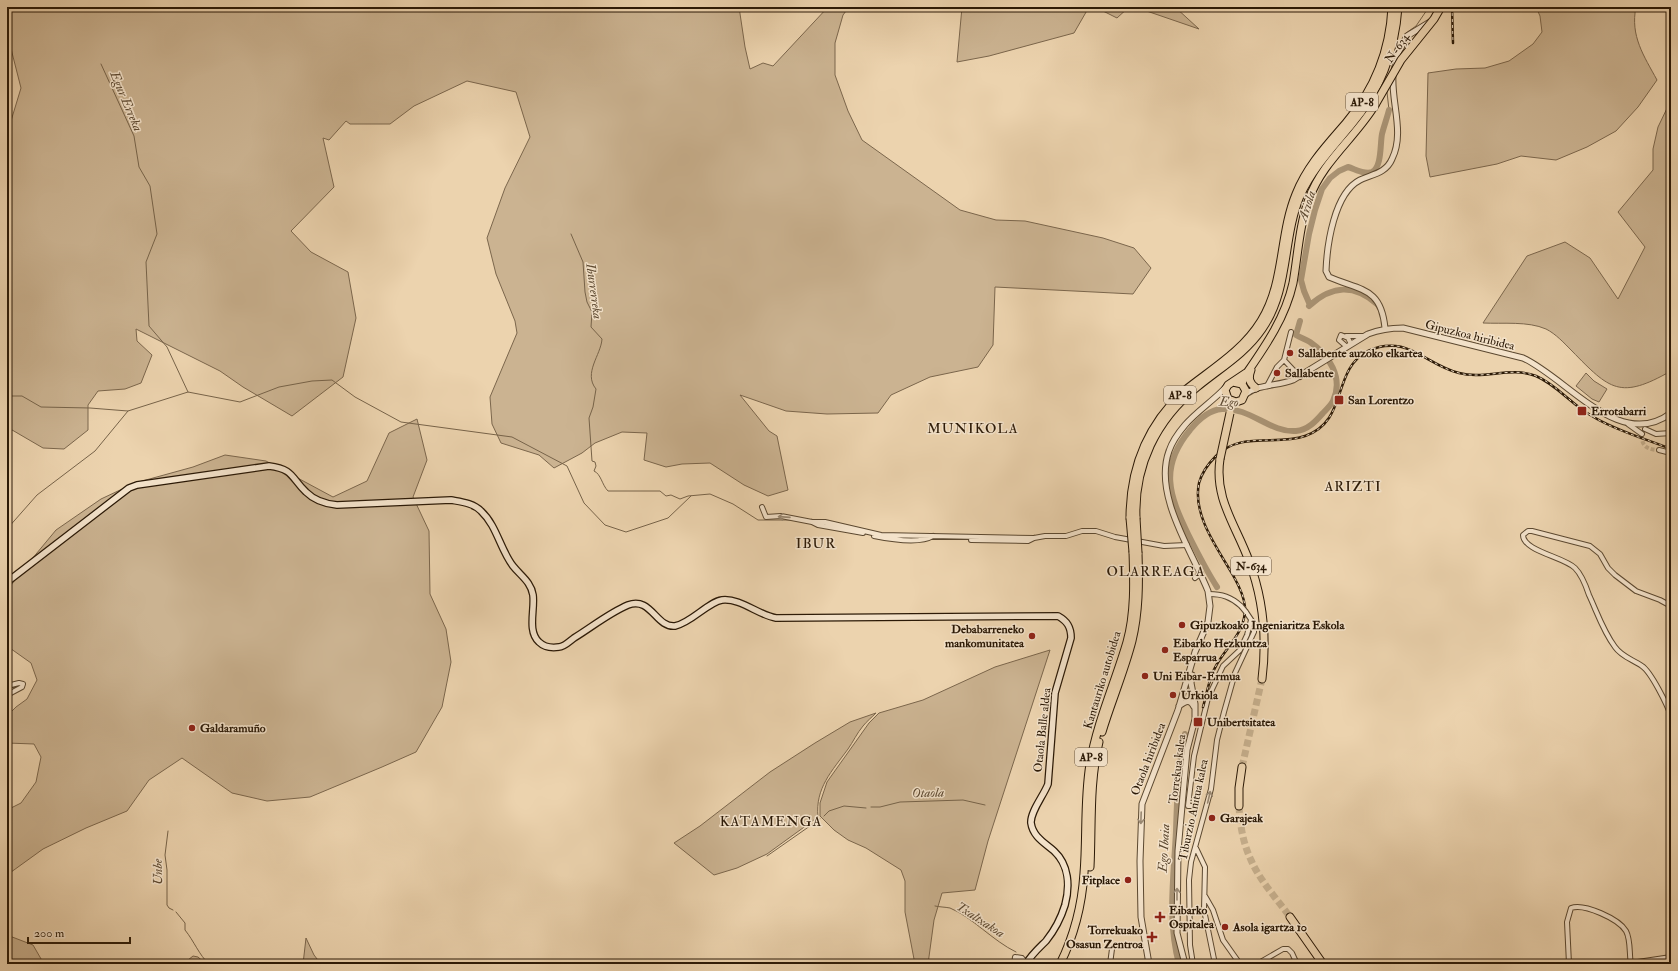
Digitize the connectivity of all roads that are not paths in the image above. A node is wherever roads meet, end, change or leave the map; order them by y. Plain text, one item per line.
1 (1392, 7) edge
2 (1398, 7) edge
3 (1436, 7) edge
4 (1441, 7) edge
5 (1280, 281) junction
6 (1385, 328) junction
7 (1291, 332) dead end
8 (1346, 336) junction
9 (1365, 336) junction
10 (1339, 340) junction
11 (1349, 345) junction
12 (1336, 353) junction
13 (1284, 360) junction
14 (1255, 363) junction
15 (1249, 371) junction
16 (1300, 377) junction
17 (1233, 382) junction
18 (1243, 385) junction
19 (1226, 387) junction
20 (1267, 387) junction
21 (1257, 388) junction
22 (1246, 394) junction
23 (1217, 397) junction
24 (1227, 397) junction
25 (1239, 402) junction
26 (1231, 409) junction
27 (1671, 413) edge
28 (1626, 423) junction
29 (1650, 424) junction
30 (1645, 429) junction
31 (1671, 433) edge
32 (1641, 434) junction
33 (1659, 450) tunnel mouth
34 (1671, 454) edge
35 (762, 507) dead end
36 (1187, 545) junction
37 (1135, 552) junction
38 (1201, 573) junction
39 (1195, 578) dead end
40 (7, 582) edge
41 (1209, 593) junction
42 (1671, 606) edge
43 (1252, 628) junction
44 (1197, 648) junction
45 (1262, 679) tunnel mouth
46 (7, 686) edge
47 (7, 695) edge
48 (1179, 706) junction
49 (1195, 708) junction
50 (1671, 716) edge
51 (1242, 768) tunnel mouth
52 (1195, 806) dead end
53 (1239, 806) tunnel mouth
54 (1196, 848) junction
55 (1192, 859) junction
56 (1204, 861) junction
57 (1205, 895) junction
58 (1210, 905) junction
59 (1204, 910) junction
60 (1290, 917) tunnel mouth
61 (1112, 949) dead end
62 (1671, 957) edge
63 (1185, 963) edge
64 (1631, 963) edge
65 (1014, 964) edge
66 (1026, 964) edge
67 (1060, 964) edge
68 (1065, 964) edge
69 (1110, 964) edge
70 (1150, 964) edge
71 (1194, 964) edge
72 (1215, 964) edge
73 (1240, 964) edge
74 (1257, 964) edge
75 (1297, 964) edge
76 (1323, 964) edge
77 (1569, 964) edge

1 - 5 highway, AP-8
2 - 5 highway, AP-8
3 - 6 street
4 - 14 highway, N-634, bridge
5 - 37 highway, Kantauriko autobidea / AP-8, bridge
6 - 9 street, Gipuzkoa hiribidea
6 - 28 street, Gipuzkoa hiribidea
7 - 13 street
8 - 9 street
8 - 10 street
8 - 11 street
9 - 11 street, Gipuzkoa hiribidea
10 - 11 street
10 - 12 street
11 - 12 street, Gipuzkoa hiribidea
12 - 16 street, Gipuzkoa hiribidea
13 - 16 street
13 - 20 street
14 - 15 highway
14 - 21 highway
15 - 17 highway
15 - 18 highway
16 - 20 street, Gipuzkoa hiribidea
17 - 18 highway
17 - 19 highway
18 - 21 street
18 - 22 highway
19 - 23 street
19 - 24 highway
20 - 21 street, Gipuzkoa hiribidea
21 - 22 street
22 - 25 highway
23 - 24 street
23 - 36 street
24 - 25 highway
24 - 26 highway
25 - 26 highway
26 - 45 highway, N-634, bridge
27 - 29 street, Gipuzkoa hiribidea
28 - 29 street, Gipuzkoa hiribidea
28 - 32 street
29 - 30 street
29 - 32 street
30 - 31 street
30 - 32 street
33 - 34 street
36 -> 35 street
36 - 38 street
37 - 67 highway, Kantauriko autobidea / AP-8
37 - 68 highway, Kantauriko autobidea / AP-8
38 - 39 street
38 - 41 street
40 - 66 main road, Otaola Balle aldea
41 - 43 street, Tiburzio Anitua kalea, bridge
41 - 44 street, Otaola hiribidea
42 - 50 street
43 - 52 street, Tiburzio Anitua kalea
54 -> 43 street, Tiburzio Anitua kalea
44 - 48 street, Otaola hiribidea
44 - 49 street, Torrekua kalea
46 - 47 street
48 - 49 street
48 -> 70 street, Otaola hiribidea
63 -> 49 street, Torrekua kalea
51 - 53 highway
54 - 55 street, Tiburzio Anitua kalea
54 - 56 street
55 - 56 street
55 - 71 street, Tiburzio Anitua kalea
56 - 57 street
57 - 58 street
57 - 59 street
58 - 59 street
58 - 73 street
59 - 72 street
60 - 76 highway
61 - 69 street
62 - 64 street
64 - 77 street
65 - 66 street, Otaola Balle aldea
74 - 75 street

